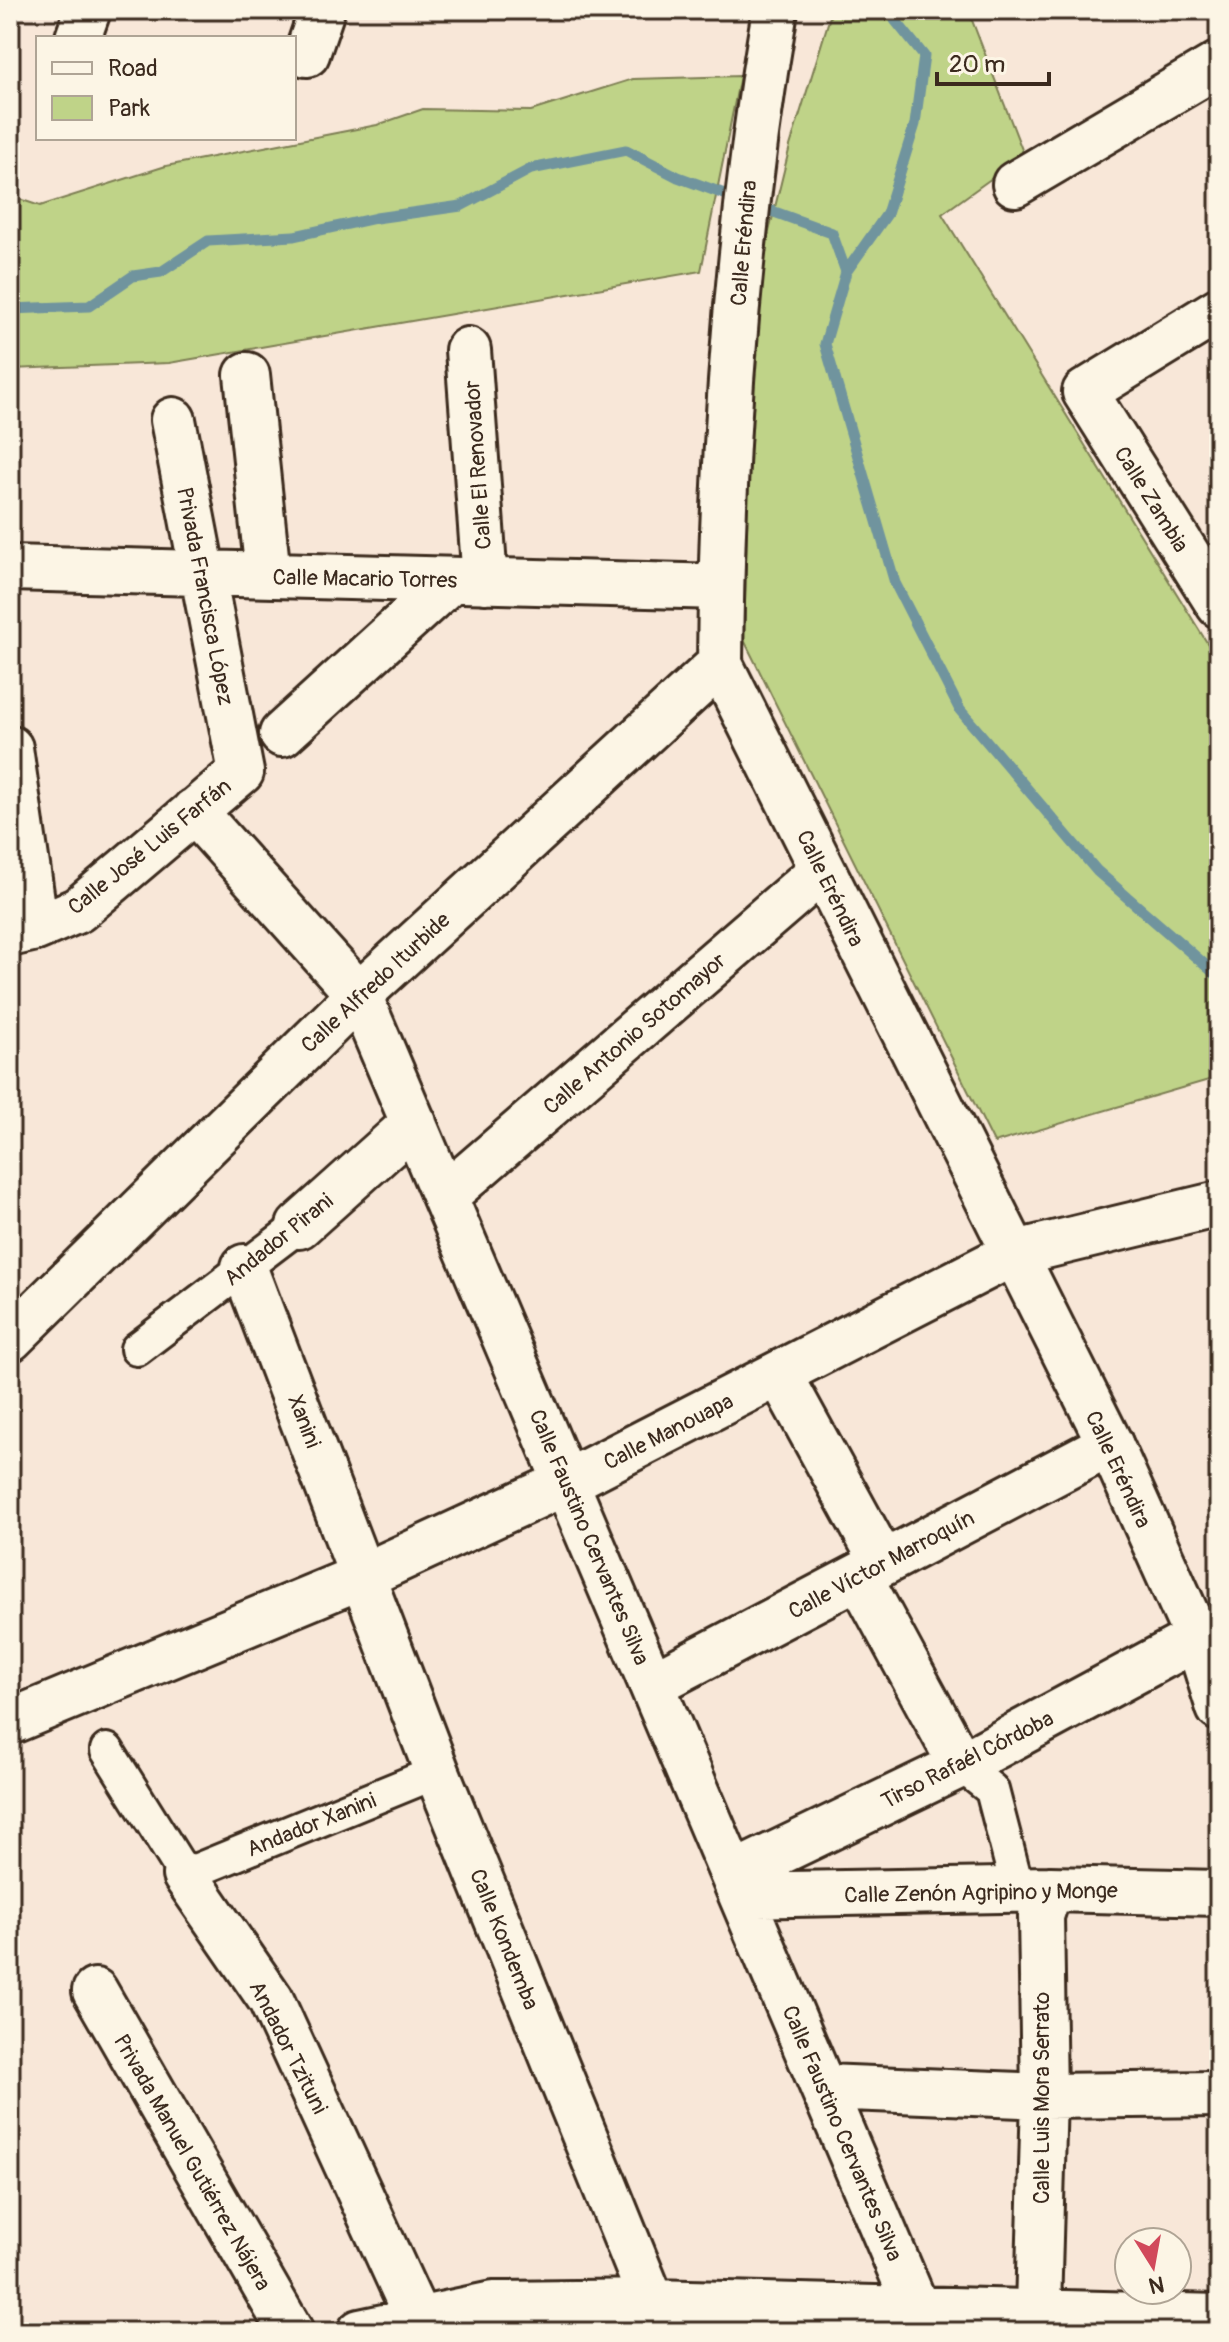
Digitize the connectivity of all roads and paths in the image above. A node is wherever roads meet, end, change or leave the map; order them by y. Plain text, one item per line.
1 (88, 10) edge
2 (322, 10) edge
3 (775, 10) edge
4 (79, 36) edge
5 (307, 54) dead end
6 (1219, 64) edge
7 (1015, 184) dead end
8 (1219, 310) edge
9 (468, 350) dead end
10 (247, 375) dead end
11 (173, 420) dead end
12 (10, 568) edge
13 (200, 573) junction
14 (268, 575) junction
15 (468, 580) junction
16 (721, 587) junction
17 (1219, 605) edge
18 (720, 664) junction
19 (282, 734) dead end
20 (10, 748) edge
21 (241, 772) joint
22 (194, 811) junction
23 (822, 870) junction
24 (23, 931) edge
25 (359, 995) junction
26 (414, 1123) junction
27 (445, 1196) junction
28 (1219, 1204) edge
29 (299, 1226) joint
30 (1012, 1254) junction
31 (244, 1267) junction
32 (19, 1312) edge
33 (137, 1349) dead end
34 (780, 1375) junction
35 (1110, 1444) junction
36 (567, 1482) junction
37 (871, 1569) junction
38 (365, 1575) junction
39 (1197, 1638) junction
40 (653, 1684) junction
41 (1219, 1708) edge
42 (10, 1722) edge
43 (107, 1750) dead end
44 (961, 1765) junction
45 (437, 1772) junction
46 (185, 1875) junction
47 (738, 1885) junction
48 (1034, 1889) junction
49 (1219, 1893) edge
50 (95, 1991) dead end
51 (825, 2087) junction
52 (1219, 2094) edge
53 (1044, 2096) junction
54 (652, 2302) junction
55 (1038, 2309) junction
56 (944, 2316) edge
57 (1219, 2317) edge
58 (417, 2318) junction
59 (491, 2318) edge
60 (291, 2332) edge
61 (360, 2332) edge

1 - 4 street
2 - 5 street
3 - 16 street, Calle Eréndira
6 - 7 street
8 - 17 street, Calle Zambia
9 - 15 street, Calle El Renovador
10 - 14 street
11 - 13 street, Privada Francisca López
12 - 13 street, Calle Macario Torres
13 - 14 street, Calle Macario Torres
13 - 21 street, Privada Francisca López
14 - 15 street, Calle Macario Torres
15 - 16 street, Calle Macario Torres
15 - 19 street
16 - 18 street, Calle Eréndira
18 - 23 street, Calle Eréndira
18 - 25 street, Calle Alfredo Iturbide
20 - 24 street
21 - 22 street, Calle José Luis Farfán
22 - 24 street, Calle José Luis Farfán
22 - 25 street, Calle Faustino Cervantes Silva
23 - 27 street, Calle Antonio Sotomayor
23 - 30 street, Calle Eréndira
25 - 26 street, Calle Faustino Cervantes Silva
25 - 32 street, Calle Alfredo Iturbide
26 - 27 street, Calle Faustino Cervantes Silva
26 - 29 street, Andador Pirani
27 - 36 street, Calle Faustino Cervantes Silva
28 - 30 street, Calle Manouapa
29 - 31 street, Andador Pirani
30 - 34 street, Calle Manouapa
30 - 35 street, Calle Eréndira
31 - 33 street, Andador Pirani
31 - 38 street, Xanini
34 - 36 street, Calle Manouapa
34 - 37 street
35 - 37 street, Calle Víctor Marroquín
35 - 39 street, Calle Eréndira
36 - 38 street, Calle Manouapa
36 - 40 street, Calle Faustino Cervantes Silva
37 - 40 street, Calle Víctor Marroquín
37 - 44 street
38 - 42 street, Calle Manouapa
38 - 45 street, Calle Kondemba
39 - 41 street, Calle Eréndira
39 - 44 street, Tirso Rafaél Córdoba
40 - 47 street, Calle Faustino Cervantes Silva
43 - 46 street, Andador Tzituni
44 - 47 street, Tirso Rafaél Córdoba
44 - 48 street
45 - 46 street, Andador Xanini
45 - 54 street, Calle Kondemba
46 - 58 street, Andador Tzituni
47 - 48 street, Calle Zenón Agripino y Monge
47 - 51 street, Calle Faustino Cervantes Silva
48 - 49 street, Calle Zenón Agripino y Monge
48 - 53 street, Calle Luis Mora Serrato
50 - 60 street, Privada Manuel Gutiérrez Nájera
51 - 53 street
51 - 56 street, Calle Faustino Cervantes Silva
52 - 53 street
53 - 55 street, Calle Luis Mora Serrato
54 - 56 street
54 - 59 street
55 - 56 street
55 - 57 street
58 - 59 street
58 - 61 street

